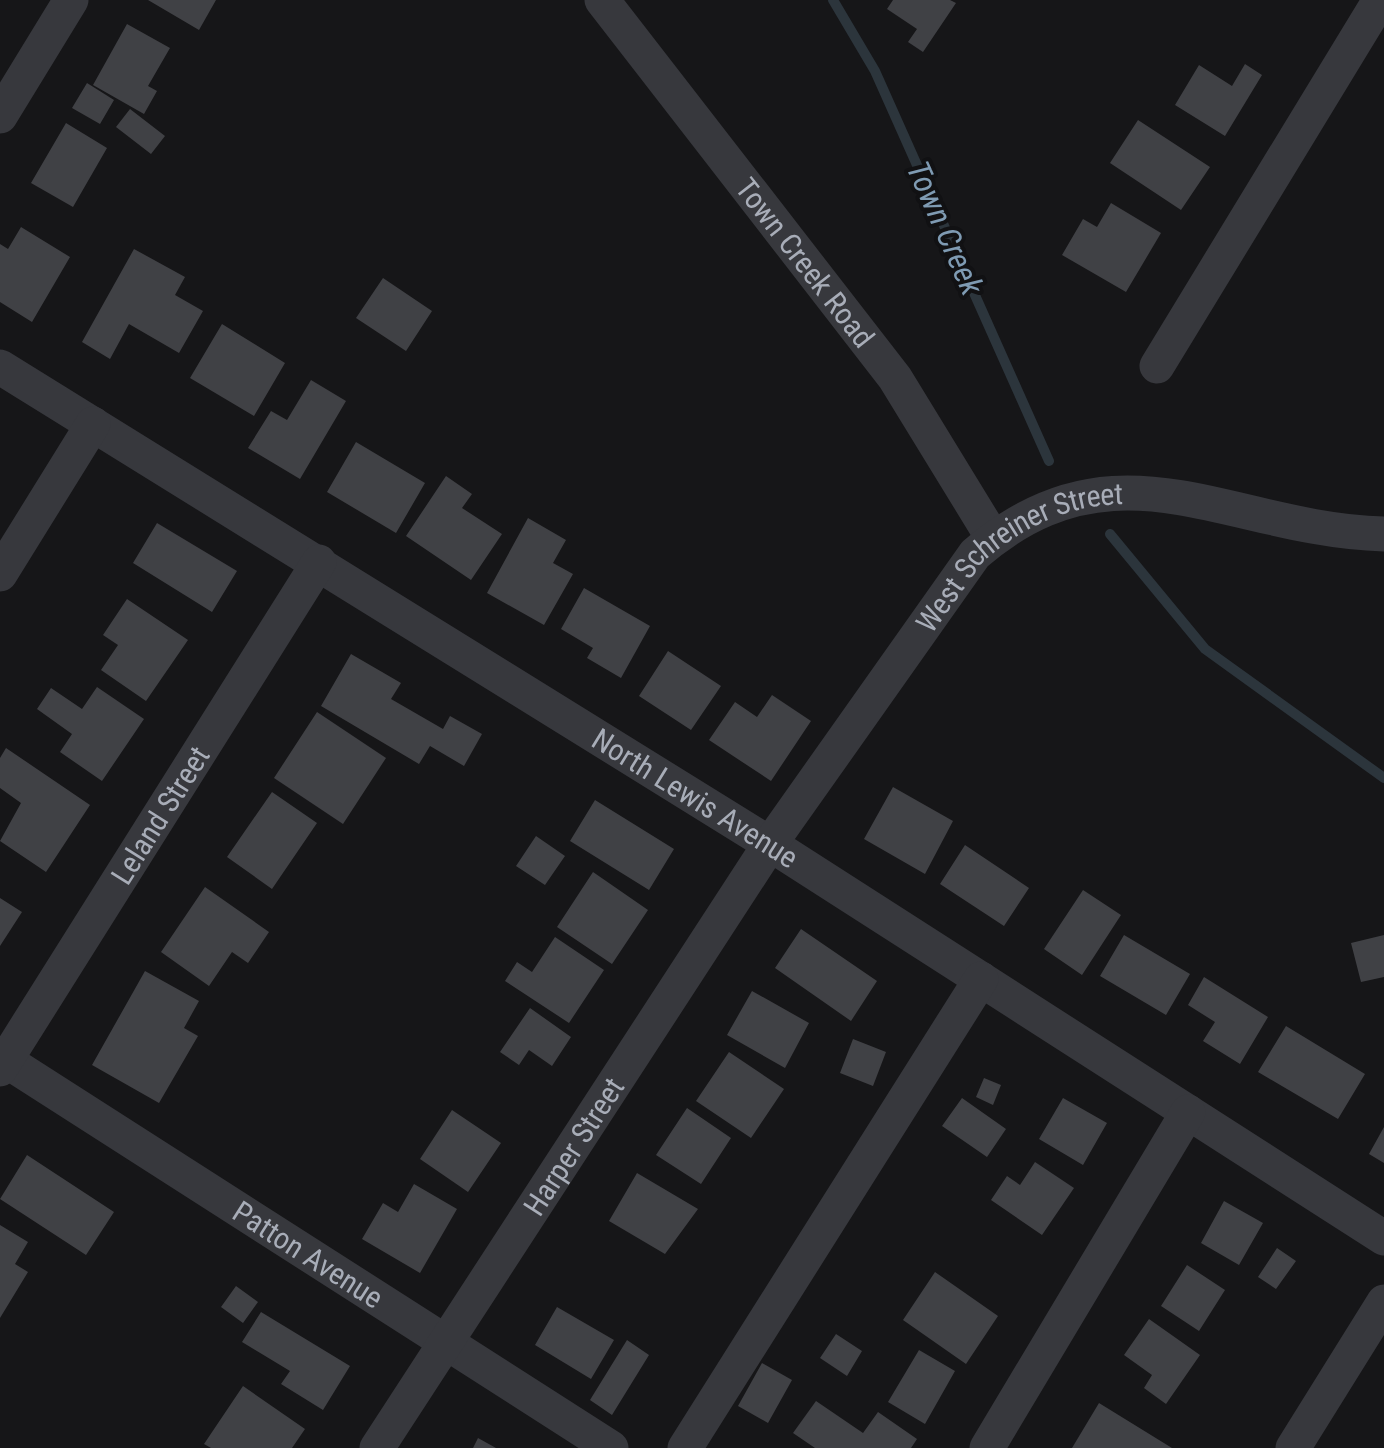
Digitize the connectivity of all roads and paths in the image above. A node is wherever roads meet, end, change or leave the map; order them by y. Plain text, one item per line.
1 (70, 0) edge
2 (602, 0) edge
3 (1380, 0) edge
4 (0, 116) edge
5 (1156, 366) dead end
6 (0, 367) edge
7 (93, 424) junction
8 (1384, 534) edge
9 (994, 538) junction
10 (319, 562) junction
11 (0, 574) edge
12 (770, 844) junction
13 (981, 979) junction
14 (3, 1065) edge
15 (1188, 1112) junction
16 (1384, 1238) edge
17 (1384, 1302) edge
18 (445, 1340) junction
19 (377, 1448) edge
20 (610, 1448) edge
21 (686, 1448) edge
22 (987, 1448) edge
23 (1293, 1448) edge

1 - 4 street
2 - 9 street, Town Creek Road
3 - 5 street
6 - 7 street, North Lewis Avenue
7 - 10 street, North Lewis Avenue
7 - 11 street
8 - 9 street, West Schreiner Street
9 - 12 street, West Schreiner Street
10 - 12 street, North Lewis Avenue
10 - 14 street, Leland Street
12 - 13 street, North Lewis Avenue
12 - 18 street, Harper Street
13 - 15 street, North Lewis Avenue
13 - 21 street
14 - 18 street, Patton Avenue
15 - 16 street, North Lewis Avenue
15 - 22 street
17 - 23 street
18 - 19 street, Harper Street
18 - 20 street, Patton Avenue

